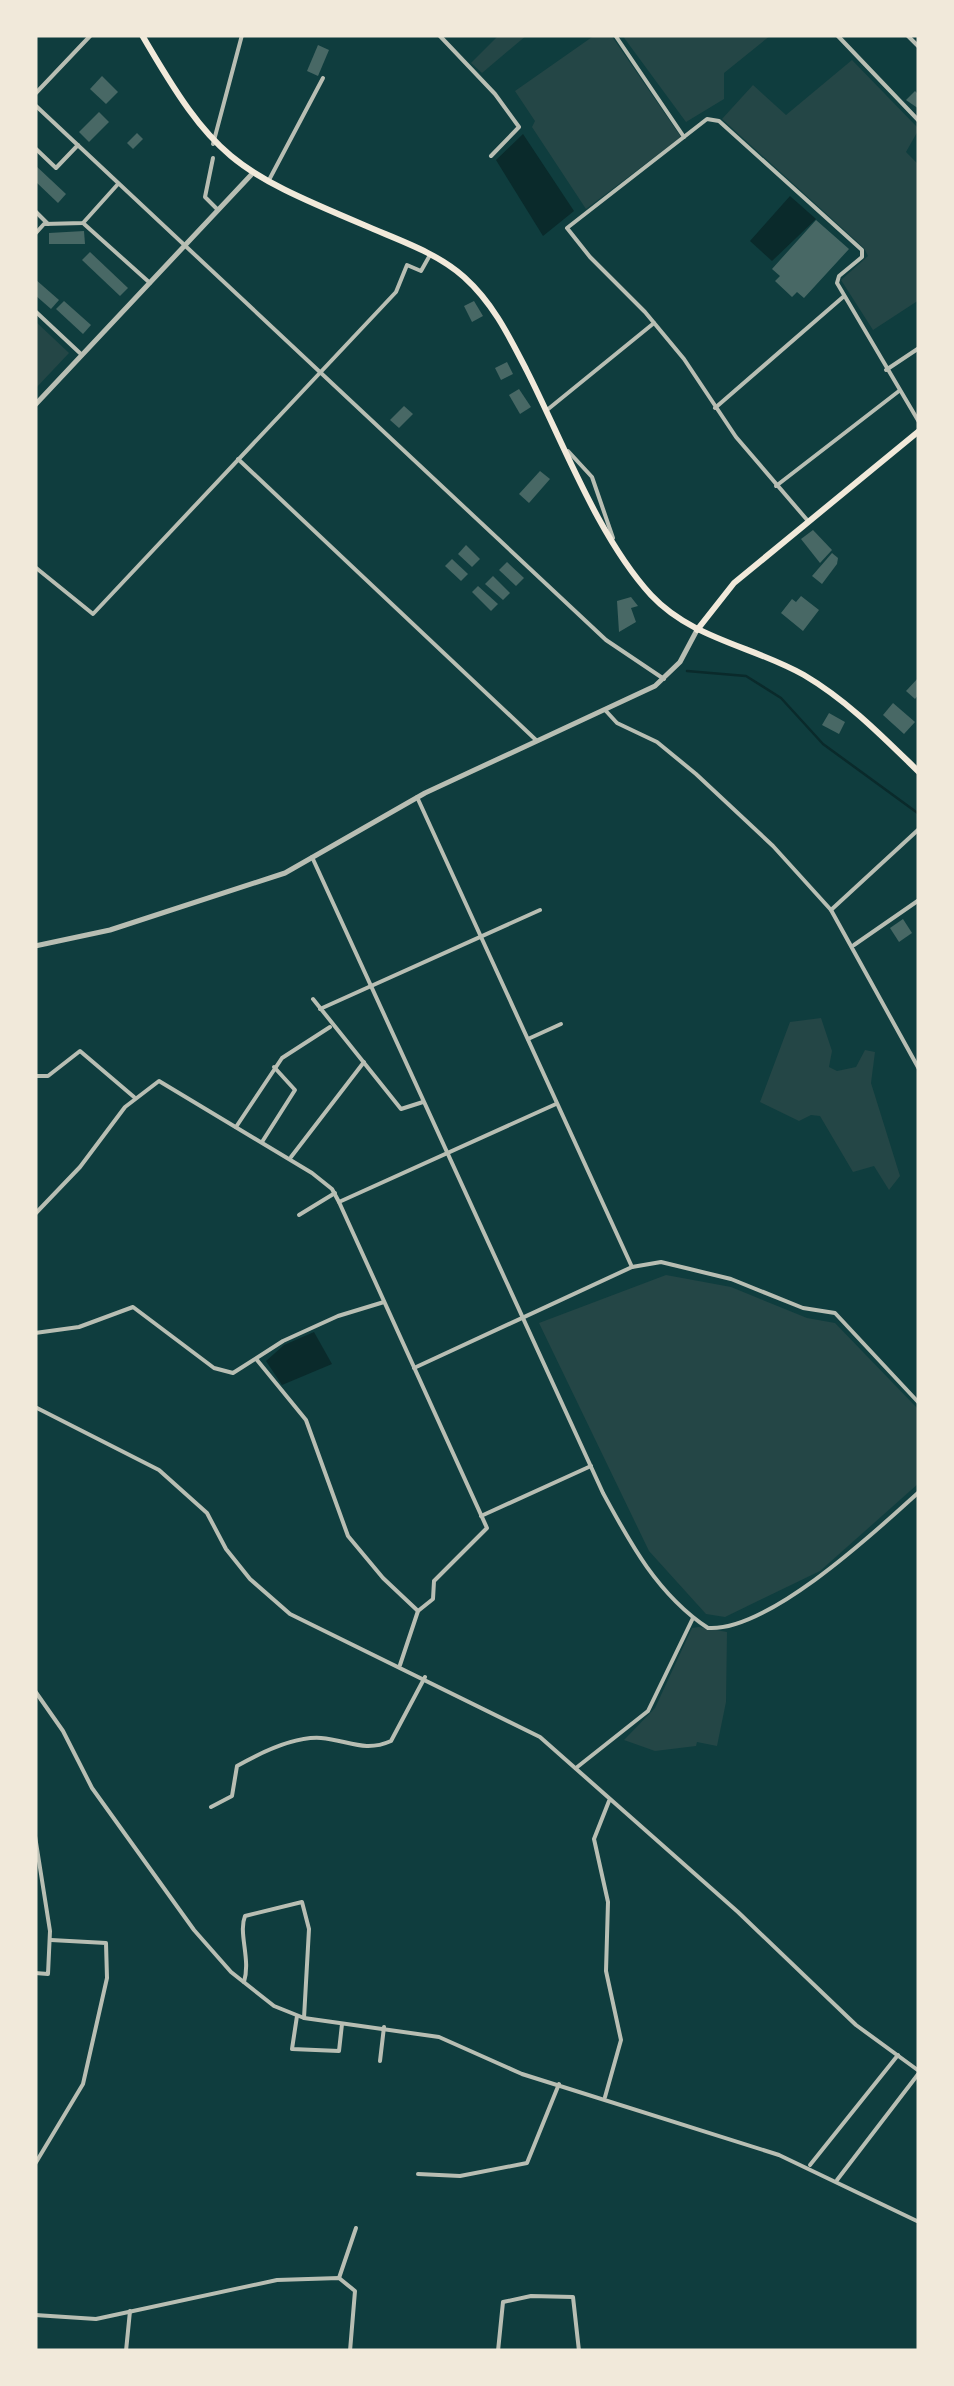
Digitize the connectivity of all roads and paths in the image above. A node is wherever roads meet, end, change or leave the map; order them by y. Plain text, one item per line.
1 (91, 35) edge
2 (142, 35) edge
3 (242, 35) edge
4 (439, 35) edge
5 (615, 35) edge
6 (837, 35) edge
7 (907, 35) edge
8 (919, 47) edge
9 (323, 78) dead end
10 (35, 94) edge
11 (35, 105) edge
12 (919, 121) edge
13 (684, 136) junction
14 (213, 144) junction
15 (78, 145) junction
16 (35, 148) edge
17 (491, 156) dead end
18 (213, 158) dead end
19 (251, 175) junction
20 (267, 183) junction
21 (118, 184) junction
22 (218, 210) junction
23 (35, 211) edge
24 (83, 222) junction
25 (48, 224) junction
26 (35, 234) edge
27 (184, 246) junction
28 (430, 254) junction
29 (150, 284) junction
30 (843, 298) junction
31 (35, 311) edge
32 (654, 324) junction
33 (919, 348) edge
34 (82, 355) junction
35 (886, 370) junction
36 (321, 372) junction
37 (899, 391) junction
38 (35, 405) edge
39 (715, 408) junction
40 (547, 410) junction
41 (919, 422) edge
42 (919, 431) edge
43 (238, 459) junction
44 (776, 486) junction
45 (808, 521) junction
46 (35, 567) edge
47 (698, 630) junction
48 (664, 679) junction
49 (605, 709) junction
50 (536, 740) junction
51 (919, 772) edge
52 (417, 797) junction
53 (918, 829) edge
54 (312, 858) junction
55 (919, 900) edge
56 (540, 910) dead end
57 (831, 910) junction
58 (481, 937) junction
59 (854, 945) junction
60 (35, 946) edge
61 (372, 987) junction
62 (314, 999) dead end
63 (320, 1009) junction
64 (561, 1024) dead end
65 (332, 1026) junction
66 (528, 1039) junction
67 (364, 1062) junction
68 (274, 1067) junction
69 (919, 1069) edge
70 (35, 1076) edge
71 (135, 1098) junction
72 (424, 1102) junction
73 (556, 1104) junction
74 (236, 1126) junction
75 (262, 1142) junction
76 (448, 1154) junction
77 (290, 1159) junction
78 (334, 1194) junction
79 (339, 1202) junction
80 (35, 1214) edge
81 (299, 1214) dead end
82 (632, 1267) junction
83 (384, 1302) junction
84 (522, 1318) junction
85 (35, 1333) edge
86 (257, 1360) junction
87 (414, 1368) junction
88 (919, 1402) edge
89 (35, 1406) edge
90 (591, 1466) junction
91 (919, 1492) edge
92 (481, 1516) junction
93 (418, 1610) junction
94 (693, 1618) junction
95 (400, 1665) junction
96 (424, 1677) junction
97 (35, 1691) edge
98 (575, 1768) junction
99 (609, 1800) junction
100 (211, 1806) dead end
101 (35, 1836) edge
102 (35, 1894) edge
103 (44, 1894) junction
104 (52, 1940) junction
105 (35, 1973) edge
106 (244, 1982) junction
107 (297, 2016) junction
108 (304, 2018) junction
109 (342, 2024) junction
110 (384, 2027) junction
111 (898, 2055) junction
112 (380, 2060) dead end
113 (919, 2072) edge
114 (559, 2084) junction
115 (606, 2097) junction
116 (35, 2164) edge
117 (809, 2167) junction
118 (418, 2174) dead end
119 (836, 2181) junction
120 (919, 2222) edge
121 (356, 2228) dead end
122 (339, 2278) junction
123 (130, 2311) junction
124 (35, 2316) edge
125 (126, 2351) edge
126 (350, 2351) edge
127 (498, 2351) edge
128 (579, 2351) edge

1 - 10 street
2 - 14 main road
3 - 14 street
4 - 17 street
5 - 13 street
6 - 12 street
7 - 8 street
9 - 20 street
11 - 15 street
13 - 30 street
13 - 32 street
14 - 19 main road
15 - 16 street
15 - 21 street
18 - 22 street
19 - 20 main road
19 - 22 street
20 - 28 main road
21 - 24 street
21 - 27 street
22 - 27 street
23 - 25 street
24 - 25 street
24 - 29 street
25 - 26 street
27 - 29 street
27 - 36 street
28 - 36 street
28 - 40 main road
29 - 34 street
30 - 35 street
30 - 39 street
31 - 34 street
32 - 39 street
32 - 40 street
33 - 35 street
34 - 38 street
35 - 37 street
36 - 43 street
36 - 48 street
37 - 41 street
37 - 44 street
39 - 44 street
40 - 47 main road
42 - 45 main road
43 - 46 street
43 - 50 street
44 - 45 street
45 - 47 main road
47 - 48 street
47 - 51 main road
48 - 49 street
49 - 50 street
49 - 57 street
50 - 52 street
52 - 54 street
52 - 58 street
53 - 57 street
54 - 60 street
54 - 61 street
55 - 59 street
56 - 58 street
57 - 59 street
58 - 61 street
58 - 66 street
59 - 69 street
61 - 63 street
61 - 72 street
62 - 63 street
63 - 65 street
64 - 66 street
65 - 67 street
65 - 68 street
66 - 73 street
67 - 72 street
67 - 77 street
68 - 74 street
68 - 75 street
70 - 71 street
71 - 74 street
71 - 80 street
72 - 76 street
73 - 76 street
73 - 82 street
74 - 75 street
75 - 77 street
76 - 79 street
76 - 84 street
77 - 78 street
78 - 79 street
78 - 81 street
79 - 83 street
82 - 84 street
82 - 88 street
83 - 86 street
83 - 87 street
84 - 87 street
84 - 90 street
85 - 86 street
86 - 93 street
87 - 92 street
89 - 95 street
90 - 92 street
90 - 94 street
91 - 94 street
92 - 93 street
93 - 95 street
94 - 98 street
95 - 96 street
96 - 98 street
96 - 100 street
97 - 106 street
98 - 99 street
99 - 111 street
99 - 115 street
101 - 103 street
102 - 103 street
103 - 104 street
104 - 105 street
104 - 116 street
106 - 107 street
106 - 108 street
107 - 108 street
107 - 109 street
108 - 109 street
109 - 110 street
110 - 112 street
110 - 114 street
111 - 113 street
111 - 117 street
113 - 119 street
114 - 115 street
114 - 118 street
115 - 117 street
117 - 119 street
119 - 120 street
121 - 122 street
122 - 123 street
122 - 126 street
123 - 124 street
123 - 125 street
127 - 128 street

